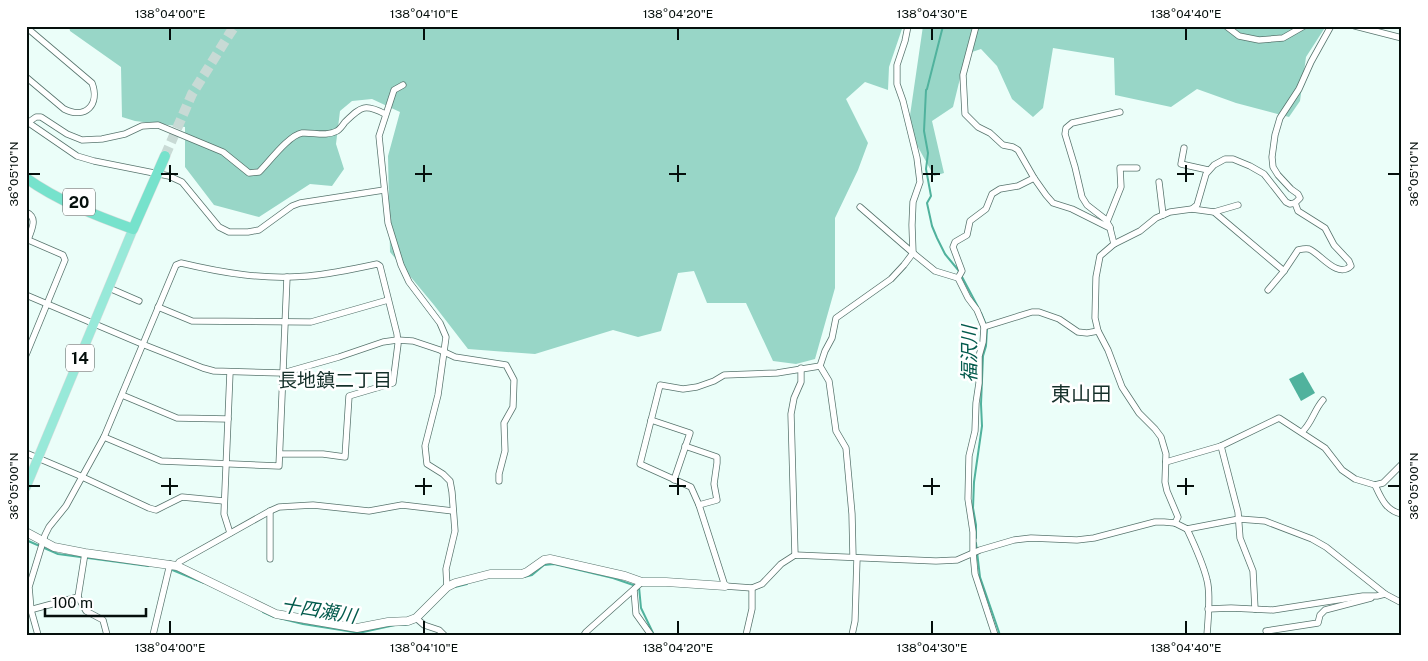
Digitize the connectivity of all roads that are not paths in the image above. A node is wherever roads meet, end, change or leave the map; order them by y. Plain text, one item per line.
1 (908, 26) edge
2 (976, 26) edge
3 (1226, 26) edge
4 (1304, 26) edge
5 (1331, 26) edge
6 (1355, 26) edge
7 (26, 27) edge
8 (1402, 38) edge
9 (26, 77) edge
10 (403, 85) dead end
11 (1120, 112) dead end
12 (385, 114) junction
13 (27, 122) edge
14 (1184, 148) dead end
15 (164, 156) tunnel mouth
16 (1137, 168) dead end
17 (1208, 170) junction
18 (26, 172) edge
19 (156, 174) junction
20 (26, 178) edge
21 (1034, 178) junction
22 (1159, 182) dead end
23 (384, 190) junction
24 (1295, 203) junction
25 (1238, 206) dead end
26 (860, 208) dead end
27 (1192, 209) junction
28 (26, 212) edge
29 (1214, 212) junction
30 (1163, 215) junction
31 (1109, 225) junction
32 (134, 228) junction
33 (27, 240) edge
34 (1114, 244) junction
35 (912, 253) junction
36 (1284, 271) junction
37 (287, 277) junction
38 (958, 278) junction
39 (109, 288) junction
40 (1268, 290) dead end
41 (26, 295) edge
42 (388, 300) junction
43 (139, 301) dead end
44 (46, 304) junction
45 (158, 307) junction
46 (286, 323) junction
47 (94, 324) junction
48 (984, 327) junction
49 (1098, 330) junction
50 (397, 340) junction
51 (142, 344) junction
52 (28, 345) edge
53 (444, 351) junction
54 (26, 355) edge
55 (820, 366) junction
56 (801, 368) junction
57 (230, 372) junction
58 (283, 373) junction
59 (122, 395) junction
60 (1323, 400) dead end
61 (228, 419) junction
62 (651, 420) junction
63 (1302, 432) junction
64 (104, 437) junction
65 (685, 446) junction
66 (1221, 446) junction
67 (26, 453) edge
68 (281, 454) junction
69 (38, 458) junction
70 (1166, 462) junction
71 (226, 464) junction
72 (1402, 464) edge
73 (81, 477) junction
74 (674, 480) junction
75 (499, 481) dead end
76 (1375, 485) junction
77 (26, 487) edge
78 (224, 501) junction
79 (699, 505) junction
80 (270, 511) junction
81 (454, 511) junction
82 (1402, 514) edge
83 (1239, 519) junction
84 (1174, 524) junction
85 (1187, 529) junction
86 (26, 532) edge
87 (230, 533) junction
88 (44, 541) junction
89 (84, 553) junction
90 (973, 553) junction
91 (795, 555) junction
92 (855, 558) junction
93 (270, 559) dead end
94 (174, 565) junction
95 (642, 582) junction
96 (725, 586) junction
97 (447, 587) junction
98 (752, 588) junction
99 (634, 590) junction
100 (1385, 594) junction
101 (1377, 596) junction
102 (78, 597) junction
103 (1402, 603) edge
104 (1208, 609) junction
105 (1255, 610) junction
106 (29, 611) edge
107 (416, 618) junction
108 (1266, 630) dead end
109 (357, 632) edge
110 (38, 635) edge
111 (107, 635) edge
112 (153, 635) edge
113 (444, 635) edge
114 (584, 635) edge
115 (651, 635) edge
116 (746, 635) edge
117 (852, 635) edge
118 (996, 635) edge
119 (1207, 635) edge

1 - 35 street
2 - 21 street
3 - 4 street
5 - 24 street
6 - 8 street
7 - 9 street
10 - 12 street
11 - 31 street
12 - 13 street
12 - 23 street
13 - 19 street
14 - 17 street
15 - 19 highway
16 - 31 street
17 - 24 street
17 - 27 street
18 - 32 highway, 20
19 - 23 street
19 - 32 highway
20 - 32 highway, 20
21 - 31 street
21 - 38 street
22 - 30 street
23 - 53 street
24 - 36 street
25 - 29 street
26 - 35 street
27 - 29 street
27 - 30 street
28 - 33 street
29 - 36 street
30 - 34 street
31 - 34 street
32 - 39 main road, 14
33 - 44 street
34 - 49 street
35 - 38 street
35 - 55 street
36 - 40 street
37 - 42 street
37 - 45 street
37 - 46 street
38 - 48 street
39 - 43 street
39 - 47 main road, 14
41 - 44 street
42 - 46 street
42 - 50 street
44 - 47 street
44 - 52 street
45 - 46 street
45 - 51 street
46 - 58 street
47 - 51 street
47 - 69 main road, 14
48 - 49 street
48 - 90 street
49 - 70 street
50 - 53 street
50 - 58 street
50 - 68 street
51 - 57 street
51 - 59 street
52 - 54 street
53 - 75 street
53 - 81 street
55 - 56 street
55 - 92 street
56 - 62 street
56 - 91 street
57 - 58 street
57 - 61 street
58 - 68 street
59 - 61 street
59 - 64 street
60 - 63 street
61 - 71 street
62 - 65 street
62 - 74 street
63 - 66 street
63 - 76 street
64 - 71 street
64 - 73 street
65 - 74 street
65 - 79 street
66 - 70 street
66 - 83 street
67 - 69 street
68 - 71 street
69 - 73 street
69 - 77 main road, 14
70 - 84 street
71 - 78 street
72 - 76 street
73 - 78 street
73 - 88 street
74 - 79 street
76 - 82 street
78 - 87 street
79 - 96 street
80 - 81 street
80 - 87 street
80 - 93 street
81 - 97 street
83 - 85 street
83 - 100 street
83 - 105 street
84 - 85 street
84 - 90 street
85 - 104 street
86 - 88 street
87 - 94 street
88 - 89 street
88 - 106 street
89 - 94 street
89 - 102 street
90 - 92 street
90 - 118 street
91 - 92 street
91 - 98 street
92 - 117 street
94 - 109 street
94 - 112 street
95 - 96 street
95 - 97 street
95 - 99 street
96 - 98 street
97 - 107 street
98 - 116 street
99 - 114 street
99 - 115 street
100 - 101 street
100 - 103 street
101 - 105 street
101 - 108 street
102 - 106 street
102 - 111 street
104 - 105 street
104 - 119 street
106 - 110 street
107 - 109 street
107 - 113 street

